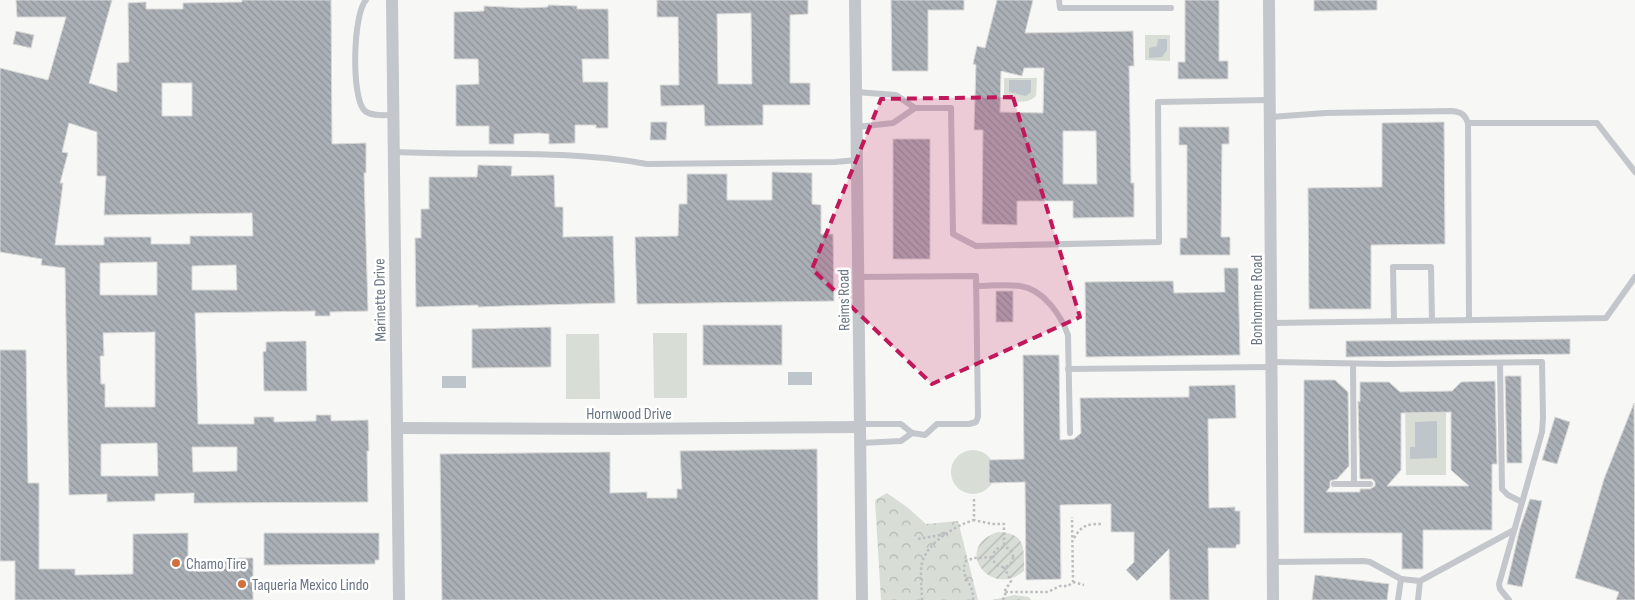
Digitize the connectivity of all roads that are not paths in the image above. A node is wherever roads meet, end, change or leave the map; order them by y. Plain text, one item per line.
1 (366, 0) edge
2 (392, 0) edge
3 (856, 0) edge
4 (1059, 0) edge
5 (1269, 0) edge
6 (1171, 8) dead end
7 (856, 92) junction
8 (1271, 100) junction
9 (915, 108) junction
10 (394, 115) junction
11 (1271, 117) junction
12 (1468, 123) junction
13 (857, 126) junction
14 (394, 152) junction
15 (857, 160) junction
16 (1635, 172) edge
17 (858, 277) junction
18 (1635, 277) edge
19 (976, 286) junction
20 (1432, 320) junction
21 (1469, 320) junction
22 (1394, 321) junction
23 (1272, 323) junction
24 (1500, 363) junction
25 (1272, 364) junction
26 (1353, 364) junction
27 (1068, 369) junction
28 (860, 426) junction
29 (398, 428) junction
30 (1070, 433) dead end
31 (912, 434) junction
32 (861, 443) junction
33 (1334, 484) dead end
34 (1354, 484) junction
35 (1370, 484) dead end
36 (1522, 502) junction
37 (1514, 530) junction
38 (1273, 562) junction
39 (1401, 579) junction
40 (1420, 581) junction
41 (400, 600) edge
42 (862, 600) edge
43 (1273, 600) edge
44 (1398, 600) edge
45 (1418, 600) edge
46 (1509, 600) edge

1 - 10 lane
2 - 10 street, Marinette Drive
3 - 7 street, Reims Road
4 - 6 lane
5 - 8 street, Bonhomme Road
7 - 9 lane
7 - 13 street, Reims Road
8 - 9 lane
8 - 11 street, Bonhomme Road
9 - 13 lane
10 - 14 street, Marinette Drive
11 - 12 lane
11 - 23 street, Bonhomme Road
12 - 16 lane
12 - 21 lane
13 - 15 street, Reims Road
14 - 15 lane
14 - 29 street, Marinette Drive
15 - 17 street, Reims Road
17 - 19 lane
17 - 28 street, Reims Road
18 - 21 lane
19 - 27 lane
19 - 31 lane
20 - 21 lane
20 - 22 lane
20 - 22 lane
22 - 23 lane
23 - 25 street, Bonhomme Road
24 - 26 lane
24 - 36 lane
24 - 36 lane
25 - 26 lane
25 - 27 lane
25 - 38 street, Bonhomme Road
26 - 34 lane
27 - 30 lane
28 - 29 street, Hornwood Drive
28 - 31 lane
28 - 32 street, Reims Road
29 - 41 street, Marinette Drive
31 - 32 lane
32 - 42 street, Reims Road
33 - 34 lane
34 - 35 lane
36 - 37 lane
37 - 40 lane
37 - 46 lane
38 - 39 lane
38 - 43 street, Bonhomme Road
39 - 40 lane
39 - 44 lane
40 - 45 lane

